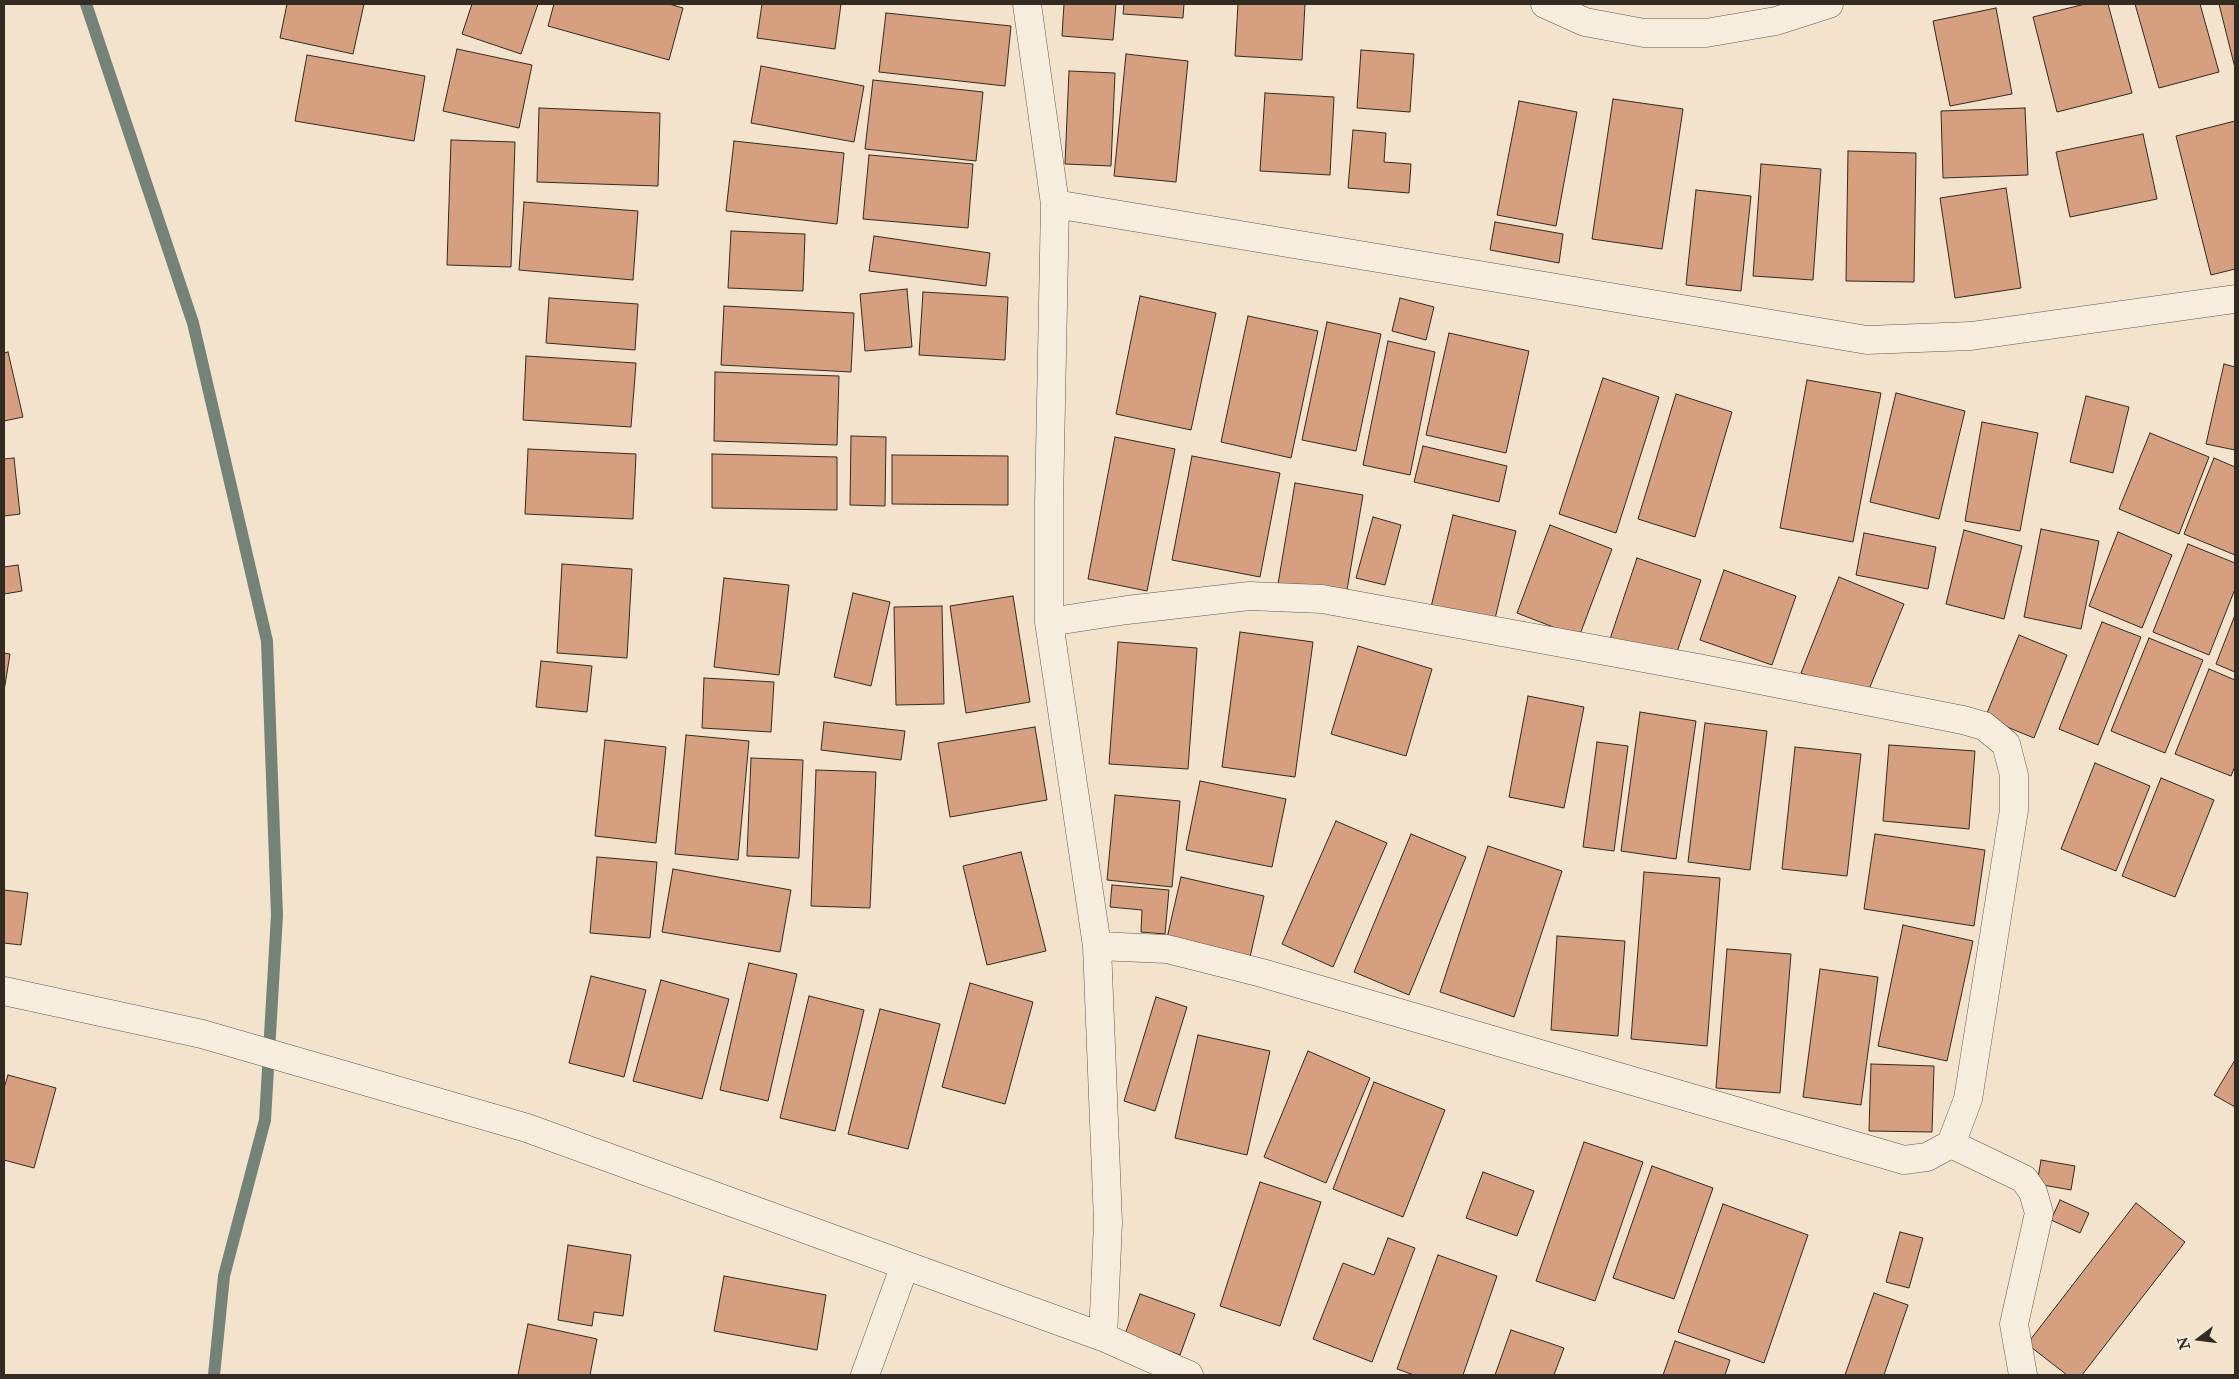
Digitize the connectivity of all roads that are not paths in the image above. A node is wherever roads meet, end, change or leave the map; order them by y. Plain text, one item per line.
1 (1027, 4) edge
2 (1545, 4) edge
3 (1829, 4) edge
4 (1056, 204) junction
5 (2235, 299) edge
6 (1050, 622) junction
7 (1097, 946) junction
8 (4, 990) edge
9 (1951, 1144) junction
10 (905, 1265) junction
11 (1103, 1337) junction
12 (865, 1375) edge
13 (1190, 1375) edge
14 (2023, 1375) edge

1 - 4 street
2 - 3 street
4 - 5 street
4 - 6 street
6 - 7 street
6 - 9 street
7 - 9 street
7 - 11 street
8 - 10 street
9 - 14 street
10 - 11 street
10 - 12 street
11 - 13 street

